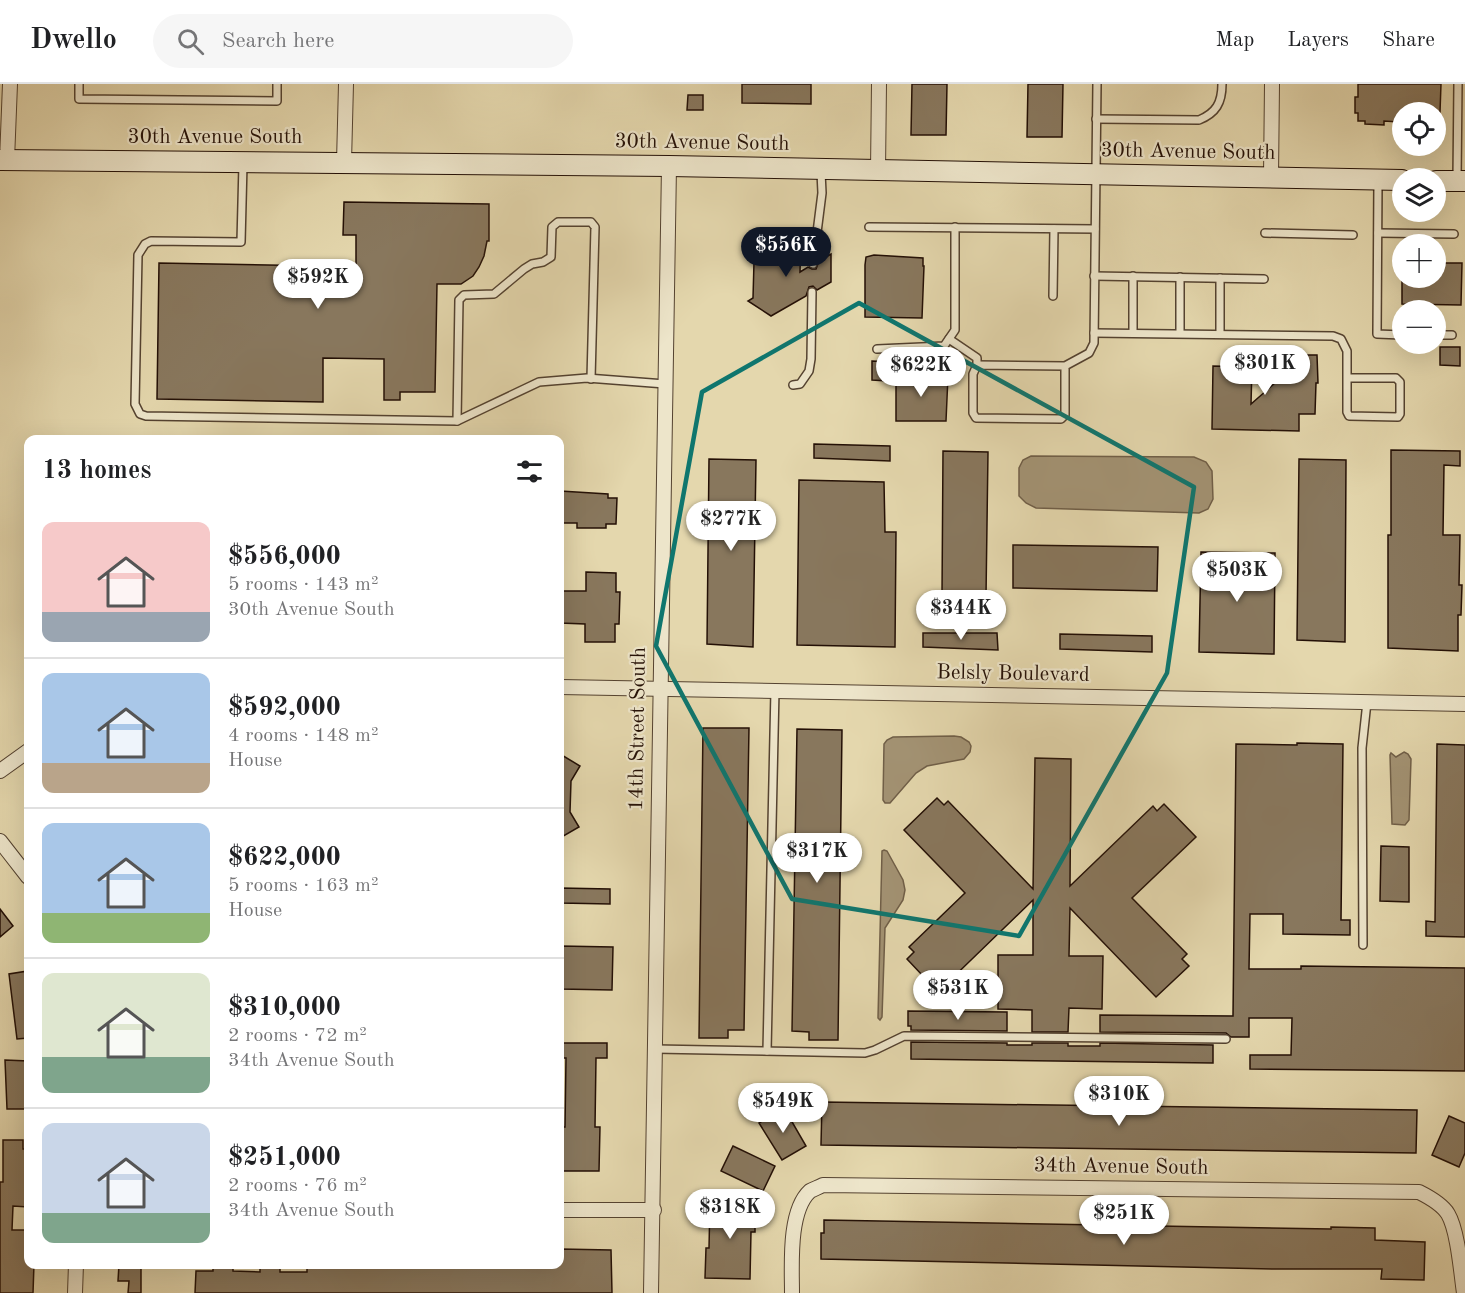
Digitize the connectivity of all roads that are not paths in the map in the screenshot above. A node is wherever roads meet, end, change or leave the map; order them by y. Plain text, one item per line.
1 (10, 84) edge
2 (79, 84) edge
3 (277, 84) edge
4 (346, 84) edge
5 (879, 84) edge
6 (1097, 84) edge
7 (1222, 84) edge
8 (1272, 84) edge
9 (1458, 84) edge
10 (1096, 119) junction
11 (4, 160) edge
12 (243, 161) junction
13 (344, 162) junction
14 (669, 166) junction
15 (821, 169) junction
16 (878, 170) junction
17 (1096, 174) junction
18 (1271, 177) junction
19 (1378, 179) junction
20 (1392, 180) edge
21 (1461, 181) edge
22 (869, 227) dead end
23 (955, 227) junction
24 (1054, 229) junction
25 (1095, 229) junction
26 (1265, 233) dead end
27 (1378, 233) junction
28 (1454, 234) dead end
29 (1353, 235) dead end
30 (813, 264) dead end
31 (1094, 276) junction
32 (1133, 276) junction
33 (1180, 277) junction
34 (1220, 278) junction
35 (1264, 279) dead end
36 (812, 292) dead end
37 (1053, 296) dead end
38 (1094, 333) junction
39 (1133, 333) junction
40 (1180, 333) junction
41 (1220, 334) junction
42 (1392, 335) edge
43 (1446, 335) edge
44 (1452, 335) dead end
45 (949, 339) junction
46 (877, 349) dead end
47 (977, 365) junction
48 (1065, 366) junction
49 (1347, 378) junction
50 (591, 379) junction
51 (665, 384) junction
52 (793, 385) dead end
53 (457, 421) junction
54 (564, 687) edge
55 (660, 688) junction
56 (775, 690) junction
57 (1367, 702) junction
58 (1465, 704) edge
59 (24, 754) edge
60 (0, 771) edge
61 (0, 841) edge
62 (24, 872) edge
63 (1363, 945) dead end
64 (1226, 1039) dead end
65 (656, 1049) junction
66 (767, 1051) junction
67 (564, 1210) edge
68 (654, 1210) junction
69 (76, 1269) edge
70 (75, 1293) edge
71 (651, 1293) edge
72 (792, 1293) edge
73 (1464, 1293) edge

1 - 11 street
2 - 3 lane
4 - 13 street
5 - 16 street
6 - 10 lane
7 - 10 lane
8 - 18 street
9 - 21 lane
10 - 17 lane
11 - 12 street, 30th Avenue South
12 - 13 street, 30th Avenue South
12 - 53 lane
13 - 14 street, 30th Avenue South
14 - 15 street, 30th Avenue South
14 - 51 street, 14th Street South
15 - 16 street, 30th Avenue South
15 - 30 lane
16 - 17 street, 30th Avenue South
17 - 18 street, 30th Avenue South
17 - 25 lane
18 - 19 street, 30th Avenue South
19 - 20 street, 30th Avenue South
19 - 27 lane
22 - 23 lane
23 - 24 lane
23 - 45 lane
24 - 25 lane
24 - 37 lane
25 - 31 lane
26 - 29 lane
27 - 28 lane
27 - 42 lane
31 - 32 lane
31 - 38 lane
32 - 33 lane
32 - 39 lane
33 - 34 lane
33 - 40 lane
34 - 35 lane
34 - 41 lane
36 - 52 lane
38 - 39 lane
38 - 48 lane
39 - 40 lane
40 - 41 lane
41 - 49 lane
43 - 44 lane
45 - 46 lane
45 - 47 lane
47 - 48 lane
47 - 48 lane
49 - 49 lane
50 - 51 lane
50 - 53 lane
50 - 53 lane
51 - 55 street, 14th Street South
54 - 55 street, Belsly Boulevard
55 - 56 street, Belsly Boulevard
55 - 65 street, 14th Street South
56 - 57 street, Belsly Boulevard
56 - 66 lane
57 - 58 street, Belsly Boulevard
57 - 63 lane
59 - 60 street
61 - 62 street
64 - 66 lane
65 - 66 lane
65 - 68 street, 14th Street South
67 - 68 street
68 - 71 street, 14th Street South
69 - 70 street
72 - 73 street, 34th Avenue South

